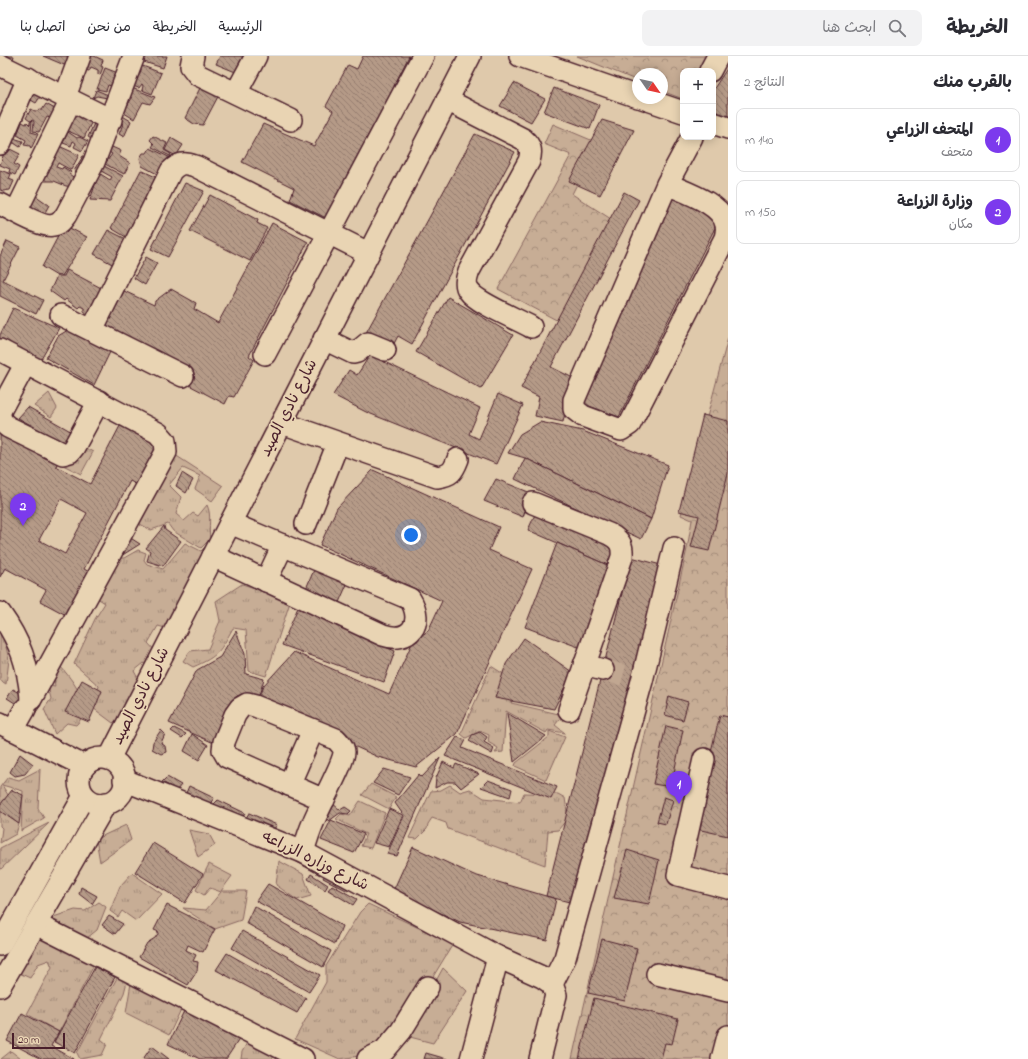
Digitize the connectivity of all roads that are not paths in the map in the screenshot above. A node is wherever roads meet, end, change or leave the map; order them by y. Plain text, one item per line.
1 (80, 56) edge
2 (134, 56) edge
3 (193, 56) edge
4 (256, 56) edge
5 (423, 56) edge
6 (470, 56) edge
7 (520, 56) edge
8 (718, 56) edge
9 (13, 67) edge
10 (712, 68) edge
11 (236, 93) junction
12 (632, 95) edge
13 (68, 98) junction
14 (447, 100) junction
15 (660, 104) edge
16 (680, 111) edge
17 (111, 120) junction
18 (291, 120) dead end
19 (716, 124) edge
20 (728, 128) edge
21 (690, 140) edge
22 (0, 144) edge
23 (667, 184) junction
24 (8, 208) edge
25 (329, 234) junction
26 (368, 254) junction
27 (61, 315) dead end
28 (531, 327) dead end
29 (92, 330) junction
30 (324, 339) junction
31 (0, 350) edge
32 (385, 350) dead end
33 (266, 354) dead end
34 (26, 363) junction
35 (183, 376) dead end
36 (99, 401) junction
37 (0, 411) edge
38 (0, 416) edge
39 (282, 423) junction
40 (338, 443) junction
41 (458, 459) dead end
42 (533, 503) dead end
43 (230, 523) junction
44 (306, 524) dead end
45 (283, 545) junction
46 (674, 548) dead end
47 (213, 556) junction
48 (266, 581) junction
49 (0, 613) edge
50 (29, 702) junction
51 (569, 710) dead end
52 (7, 727) edge
53 (313, 730) junction
54 (108, 759) junction
55 (704, 759) dead end
56 (84, 766) junction
57 (124, 780) junction
58 (289, 785) junction
59 (84, 796) junction
60 (324, 800) junction
61 (106, 803) junction
62 (303, 852) junction
63 (728, 888) edge
64 (27, 926) junction
65 (0, 945) edge
66 (498, 956) junction
67 (657, 974) dead end
68 (552, 984) junction
69 (0, 986) edge
70 (428, 987) dead end
71 (728, 991) edge
72 (728, 1036) edge
73 (303, 1059) edge
74 (368, 1059) edge
75 (471, 1059) edge
76 (540, 1059) edge
77 (722, 1059) edge

1 - 13 street
2 - 17 street
3 - 11 street
4 - 11 street
5 - 25 street
6 - 14 street, شارع نادي الصيد
7 - 12 street
8 - 10 street
9 - 13 street
9 - 22 street
11 - 18 street
13 - 17 street
13 - 24 street
14 - 26 street, شارع نادي الصيد
14 - 28 street
15 - 16 street
17 - 24 street
19 - 20 street
21 - 23 street
23 - 23 street
25 - 26 street
25 - 29 street
25 - 33 street
26 - 30 street, شارع نادي الصيد
27 - 29 street
29 - 35 street
30 - 32 street
30 - 39 street, شارع نادي الصيد
31 - 34 street
34 - 36 street
34 - 37 street
36 - 38 street
36 - 50 street
39 - 40 street
39 - 43 street, شارع نادي الصيد
40 - 41 street
40 - 44 street
42 - 51 street
43 - 45 street
43 - 47 street, شارع نادي الصيد
45 - 48 street
45 - 48 street
46 - 68 street
47 - 48 street
47 - 54 street, شارع نادي الصيد
49 - 50 street
50 - 52 street
52 - 56 street
53 - 58 street
53 - 58 street
53 - 60 street
54 - 56 street
54 - 57 street
55 - 63 street
56 - 59 street
57 - 61 street
57 - 62 street, شارع وزاره الزراعه
58 - 60 street
59 - 61 street
59 - 64 street
60 - 62 street
61 - 64 street
62 - 66 street, شارع وزاره الزراعه
64 - 65 street
64 - 69 street
64 - 73 street
66 - 68 street, شارع وزاره الزراعه
66 - 75 street
67 - 71 street
68 - 76 street
70 - 74 street
72 - 77 street

